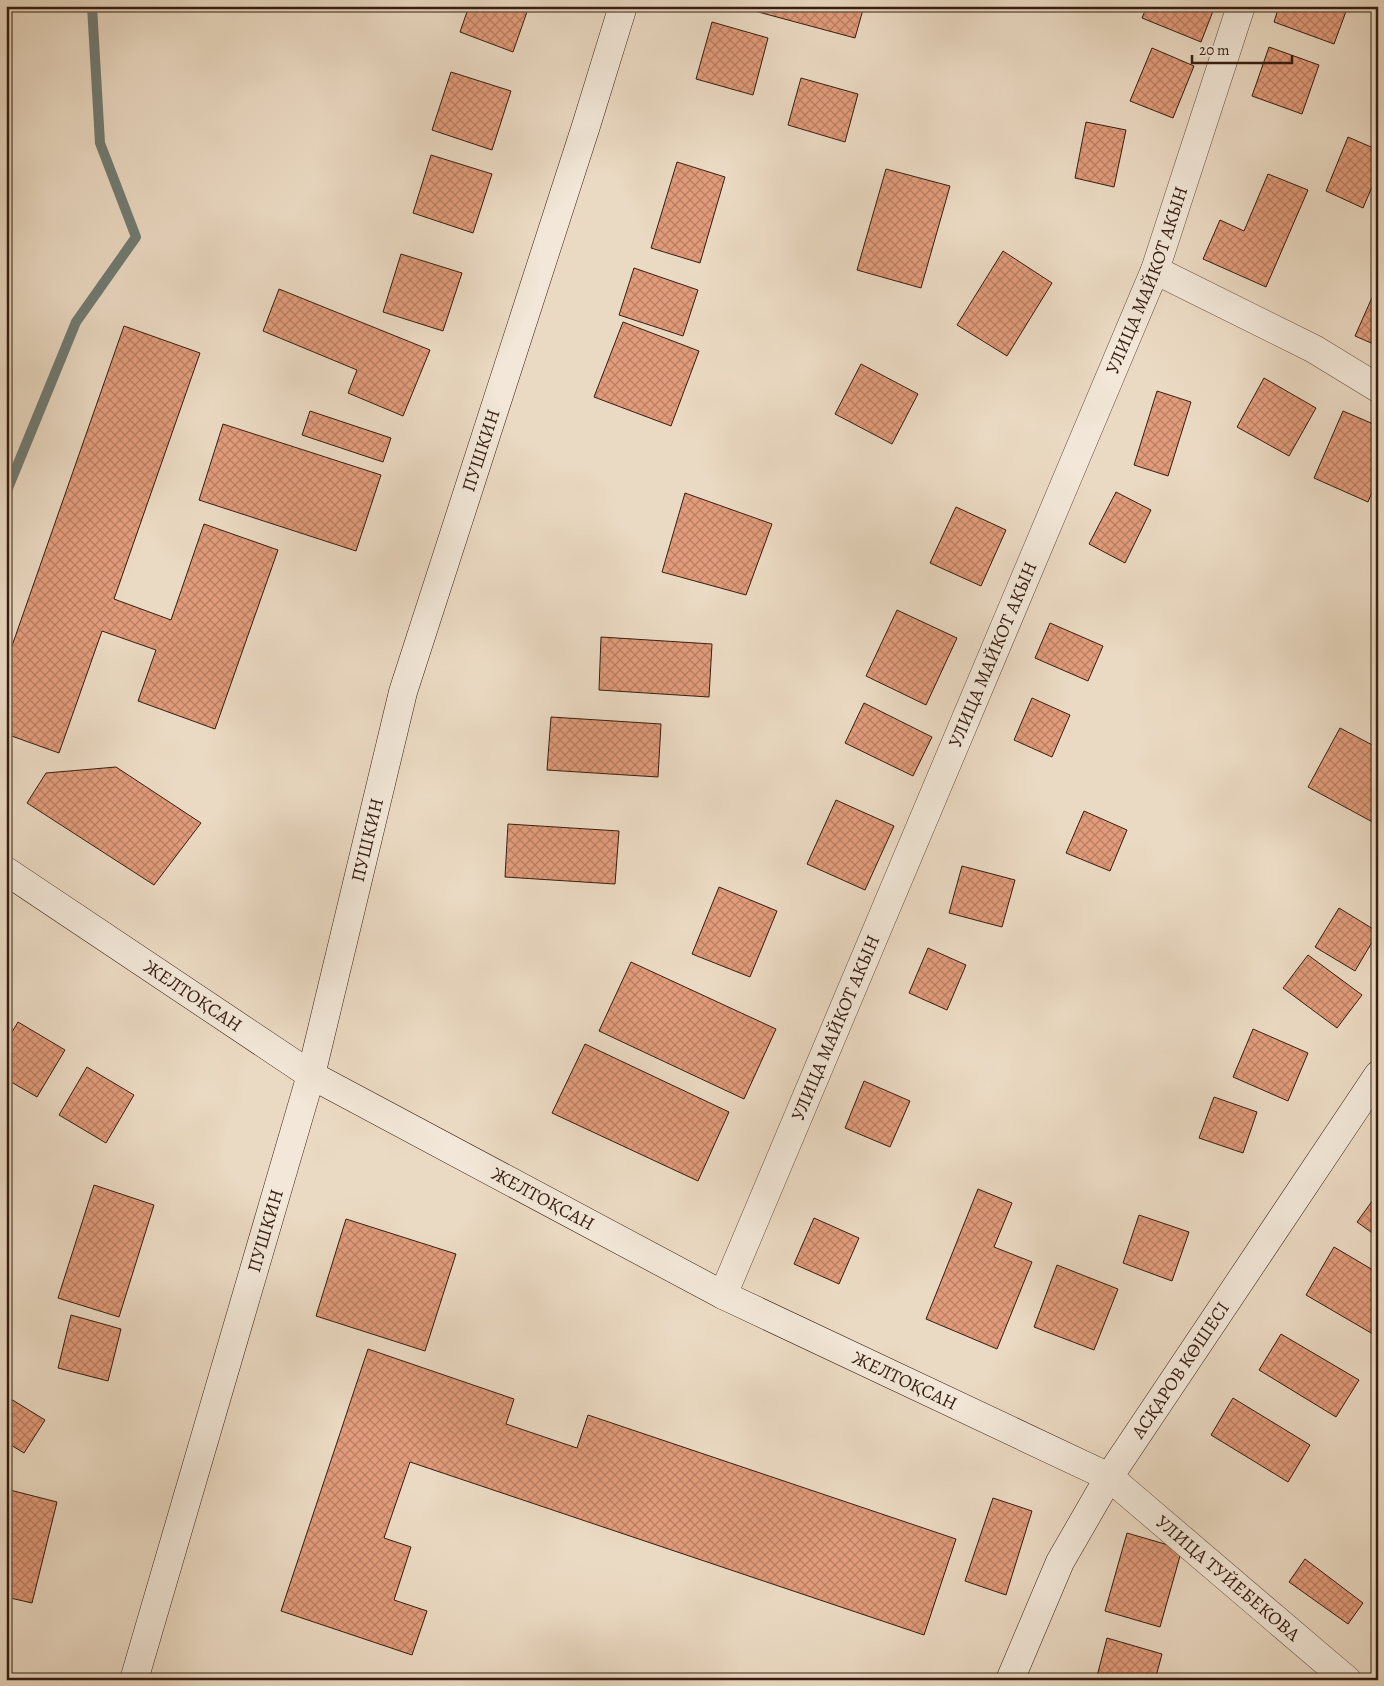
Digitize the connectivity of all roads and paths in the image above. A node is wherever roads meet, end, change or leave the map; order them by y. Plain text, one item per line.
1 (622, 6) edge
2 (1241, 6) edge
3 (1155, 270) junction
4 (1378, 388) edge
5 (6, 871) edge
6 (311, 1075) junction
7 (1378, 1075) edge
8 (724, 1295) junction
9 (1109, 1477) junction
10 (134, 1680) edge
11 (1010, 1680) edge
12 (1347, 1680) edge

1 - 6 street, ПУШКИН
2 - 3 street, УЛИЦА МАЙКОТ АКЫН
3 - 4 street
3 - 8 street, УЛИЦА МАЙКОТ АКЫН
5 - 6 street, ЖЕЛТОҚСАН
6 - 8 street, ЖЕЛТОҚСАН
6 - 10 street, ПУШКИН
7 - 9 street, АСҚАРОВ КӨШЕСІ
8 - 9 street, ЖЕЛТОҚСАН
9 - 11 street, АСҚАРОВ КӨШЕСІ
9 - 12 street, УЛИЦА ТУЙЕБЕКОВА

